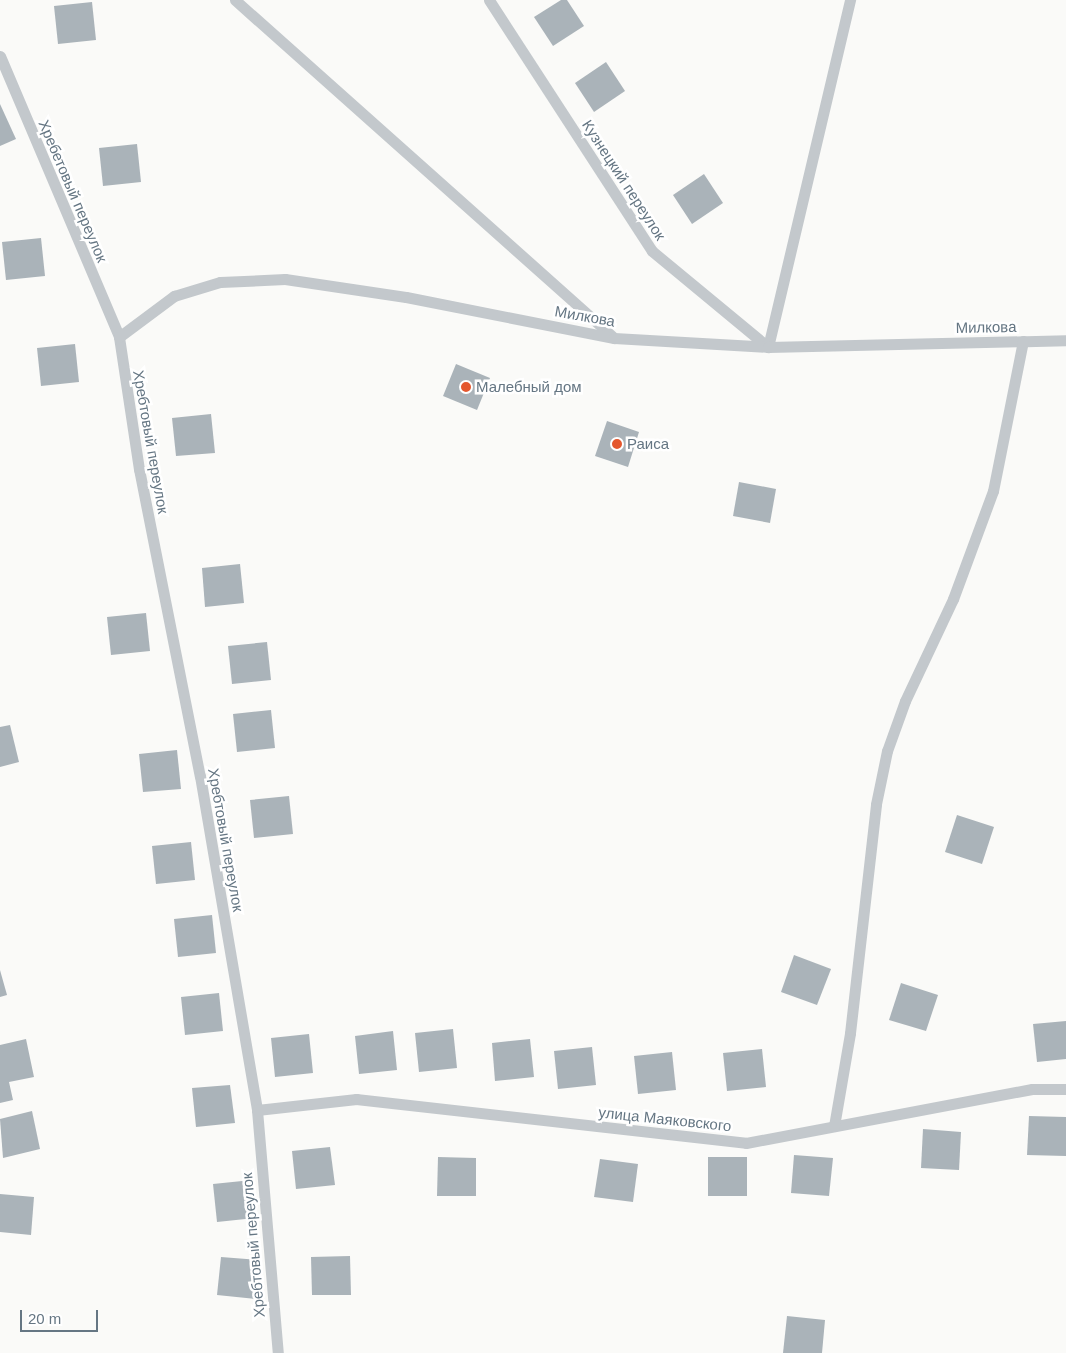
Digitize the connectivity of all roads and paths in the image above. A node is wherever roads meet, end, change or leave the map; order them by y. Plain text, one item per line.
1 (235, 0) edge
2 (489, 0) edge
3 (850, 0) edge
4 (0, 56) edge
5 (119, 337) junction
6 (614, 338) junction
7 (1066, 340) edge
8 (1023, 341) junction
9 (768, 348) junction
10 (1066, 1088) edge
11 (257, 1110) junction
12 (834, 1126) junction
13 (278, 1353) edge

1 - 6 lane
2 - 9 lane, Кузнецкий переулок
3 - 9 lane
4 - 5 lane, Хребетовый переулок
5 - 6 lane, Милкова
5 - 11 lane, Хребтовый переулок
6 - 9 lane, Милкова
7 - 8 lane, Милкова
8 - 9 lane, Милкова
8 - 12 lane
10 - 12 lane, улица Маяковского
11 - 12 lane, улица Маяковского
11 - 13 lane, Хребтовый переулок

